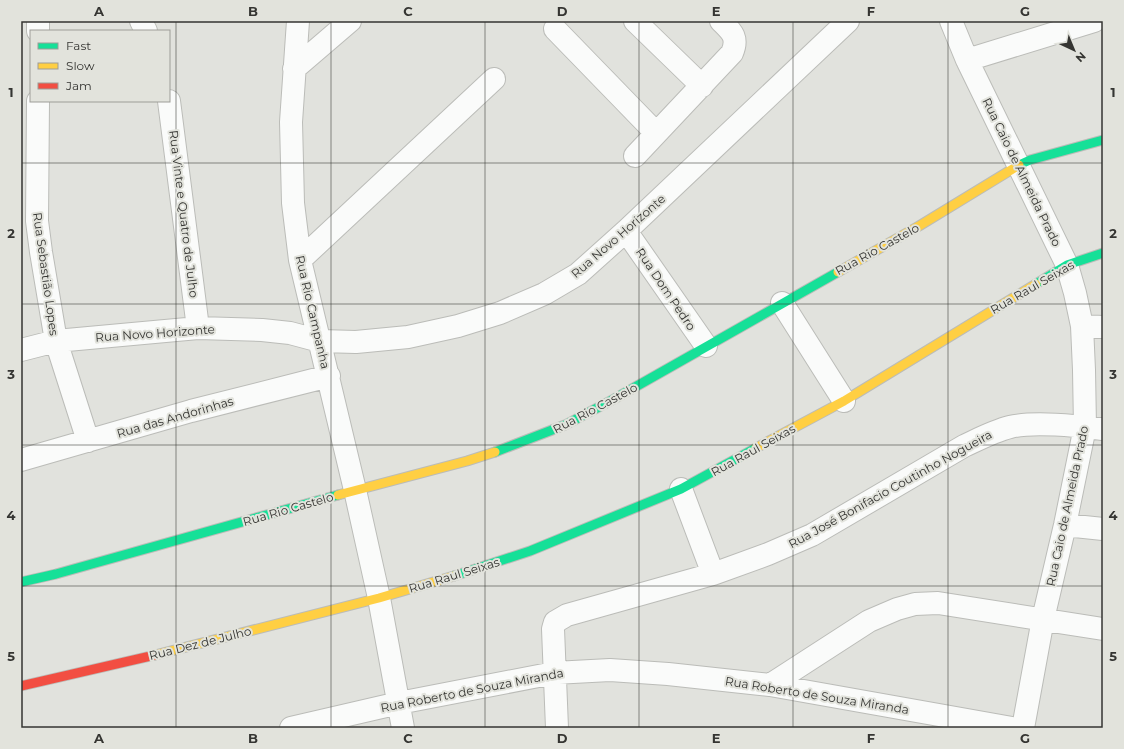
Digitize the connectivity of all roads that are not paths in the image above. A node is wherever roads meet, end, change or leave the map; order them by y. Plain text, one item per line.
1 (141, 21) edge
2 (298, 21) edge
3 (350, 21) edge
4 (635, 21) edge
5 (721, 21) edge
6 (848, 21) edge
7 (951, 21) edge
8 (1094, 21) edge
9 (555, 29) dead end
10 (146, 30) edge
11 (967, 60) junction
12 (294, 69) junction
13 (494, 78) dead end
14 (702, 86) junction
15 (38, 102) edge
16 (169, 102) edge
17 (656, 133) junction
18 (1103, 140) edge
19 (635, 156) dead end
20 (1018, 165) junction
21 (626, 231) junction
22 (1103, 253) edge
23 (300, 260) junction
24 (1066, 265) junction
25 (782, 303) junction
26 (1093, 327) edge
27 (198, 328) junction
28 (320, 341) junction
29 (56, 342) junction
30 (706, 346) junction
31 (21, 350) edge
32 (329, 376) junction
33 (844, 401) junction
34 (1094, 428) edge
35 (88, 441) junction
36 (21, 460) edge
37 (681, 489) junction
38 (355, 490) junction
39 (1065, 525) junction
40 (1103, 529) edge
41 (713, 574) junction
42 (21, 582) edge
43 (379, 598) junction
44 (1043, 619) junction
45 (1103, 629) edge
46 (554, 673) junction
47 (770, 685) junction
48 (21, 686) edge
49 (399, 703) junction
50 (290, 728) edge
51 (403, 728) edge
52 (557, 728) edge
53 (1012, 728) edge
54 (1023, 728) edge

1 - 10 street
2 - 12 street, Rua Rio Campanha
3 - 12 street
4 - 14 street
5 - 14 street
6 - 21 street, Rua Novo Horizonte
7 - 11 street, Rua Caio de Almeida Prado
8 - 11 street
9 - 17 street
11 - 20 street, Rua Caio de Almeida Prado
12 - 23 street, Rua Rio Campanha
13 - 23 street
14 - 17 street
15 - 29 street, Rua Sebastião Lopes
16 - 27 street, Rua Vinte e Quatro de Julho
17 - 19 street
18 - 20 street, Rua Rio Castelo
20 - 24 street, Rua Caio de Almeida Prado
20 - 25 street, Rua Rio Castelo
21 - 28 street, Rua Novo Horizonte
21 - 30 street, Rua Dom Pedro
22 - 24 street, Rua Raul Seixas
23 - 28 street, Rua Rio Campanha
24 - 26 street, Rua Caio de Almeida Prado
24 - 33 street, Rua Raul Seixas
25 - 30 street, Rua Rio Castelo
25 - 33 street
26 - 34 street, Rua Caio de Almeida Prado
27 - 28 street, Rua Novo Horizonte
27 - 29 street, Rua Novo Horizonte
28 - 32 street, Rua Rio Campanha
29 - 31 street, Rua Novo Horizonte
29 - 35 street, Rua Sebastião Lopes
30 - 38 street, Rua Rio Castelo
32 - 35 street, Rua das Andorinhas
32 - 38 street, Rua Rio Campanha
33 - 37 street, Rua Raul Seixas
34 - 39 street, Rua Caio de Almeida Prado
34 - 41 street, Rua José Bonifacio Coutinho Nogueira
35 - 36 street, Rua das Andorinhas
37 - 41 street
37 - 43 street, Rua Raul Seixas
38 - 42 street, Rua Rio Castelo
38 - 43 street, Rua Rio Campanha
39 - 40 street
39 - 44 street, Rua Caio de Almeida Prado
41 - 46 street, Rua José Bonifacio Coutinho Nogueira
43 - 48 street, Rua Dez de Julho
43 - 49 street, Rua Rio Campanha
44 - 45 street
44 - 47 street
44 - 54 street, Rua Caio de Almeida Prado
46 - 47 street, Rua Roberto de Souza Miranda
46 - 49 street, Rua Roberto de Souza Miranda
46 - 52 street, Rua José Bonifacio Coutinho Nogueira
47 - 53 street, Rua Roberto de Souza Miranda
49 - 50 street, Rua Roberto de Souza Miranda
49 - 51 street, Rua Rio Campanha

